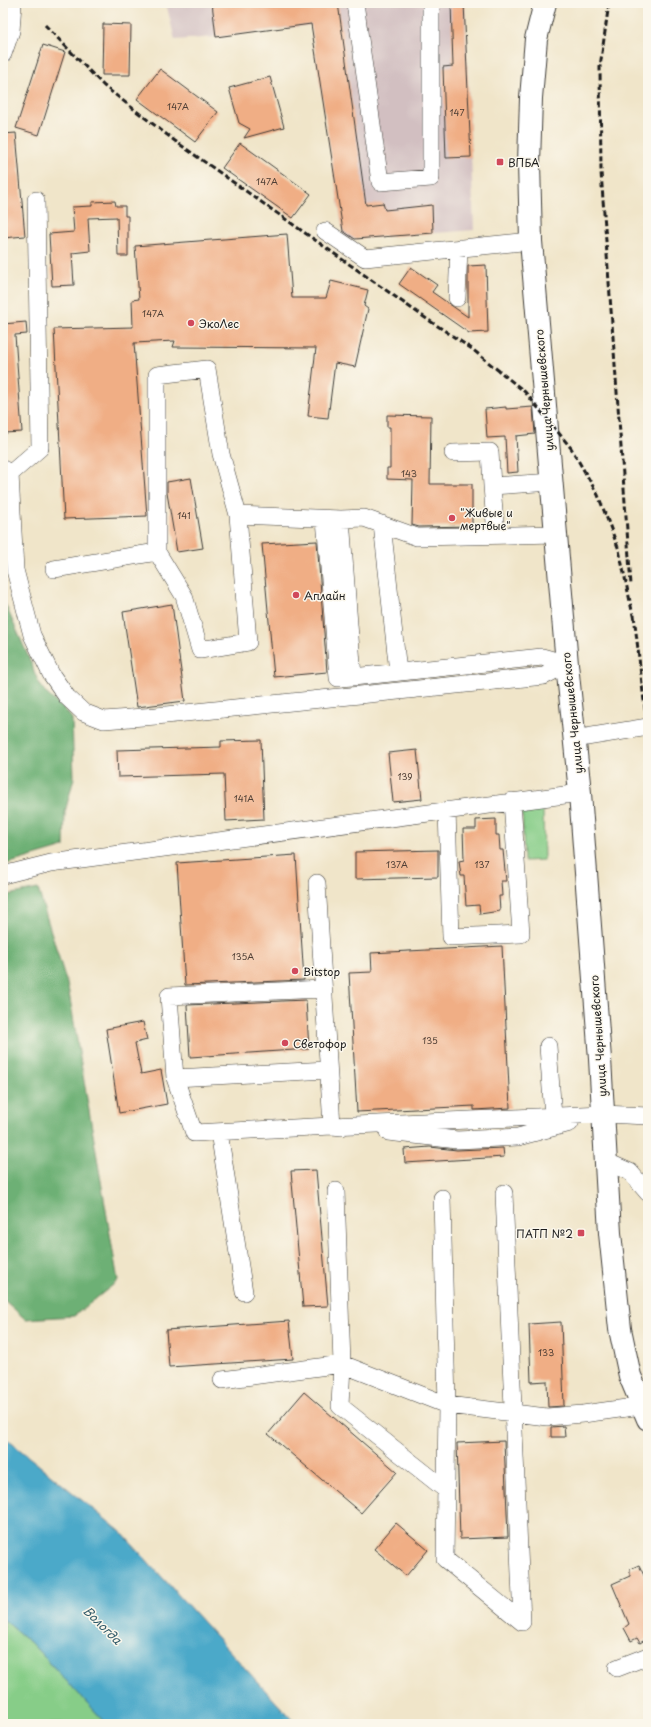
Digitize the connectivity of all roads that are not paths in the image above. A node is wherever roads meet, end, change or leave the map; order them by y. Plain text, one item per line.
1 (13, 3) edge
2 (355, 3) edge
3 (431, 3) edge
4 (544, 3) edge
5 (3, 54) edge
6 (36, 200) dead end
7 (325, 231) dead end
8 (531, 241) junction
9 (459, 248) junction
10 (457, 298) dead end
11 (453, 453) dead end
12 (7, 472) edge
13 (552, 482) junction
14 (492, 486) junction
15 (238, 515) junction
16 (333, 519) junction
17 (382, 524) junction
18 (556, 534) junction
19 (496, 535) junction
20 (157, 552) junction
21 (54, 569) dead end
22 (567, 664) junction
23 (398, 672) junction
24 (648, 727) edge
25 (574, 739) junction
26 (580, 793) junction
27 (512, 801) junction
28 (447, 810) junction
29 (3, 875) edge
30 (317, 883) dead end
31 (323, 989) junction
32 (548, 1046) dead end
33 (328, 1070) junction
34 (175, 1078) junction
35 (603, 1114) junction
36 (648, 1116) edge
37 (553, 1117) junction
38 (332, 1126) junction
39 (220, 1132) junction
40 (605, 1161) junction
41 (336, 1191) dead end
42 (504, 1193) dead end
43 (648, 1193) edge
44 (442, 1198) dead end
45 (244, 1292) dead end
46 (342, 1364) junction
47 (222, 1380) dead end
48 (447, 1405) junction
49 (513, 1413) junction
50 (645, 1413) edge
51 (446, 1490) junction
52 (648, 1656) edge
53 (617, 1668) dead end

1 - 5 street
2 - 3 street
4 - 8 main road, улица Чернышевского
6 - 12 street
7 - 9 street
8 - 9 street
8 - 13 main road, улица Чернышевского
9 - 10 street
11 - 14 street
12 - 22 street
13 - 14 street
13 - 18 main road, улица Чернышевского
14 - 19 street
15 - 16 street
15 - 20 street
15 - 20 street
16 - 17 street
16 - 23 street
17 - 19 street
17 - 23 street
18 - 19 street
18 - 22 main road, улица Чернышевского
20 - 21 street
22 - 23 street
22 - 25 main road, улица Чернышевского
24 - 25 street
25 - 26 main road, улица Чернышевского
26 - 27 street
26 - 35 main road, улица Чернышевского
27 - 28 street
27 - 28 street
28 - 29 street
30 - 31 street
31 - 33 street
31 - 34 street
32 - 37 street
33 - 34 street
33 - 38 street
34 - 39 street
35 - 36 street
35 - 37 street
35 - 38 street
35 - 40 main road, улица Чернышевского
37 - 38 street
38 - 39 street
39 - 45 street
40 - 43 street
40 - 50 main road, улица Чернышевского
41 - 46 street
42 - 49 street
44 - 48 street
46 - 47 street
46 - 48 street
46 - 51 street
48 - 49 street
48 - 51 street
49 - 50 street
49 - 51 street
52 - 53 street

